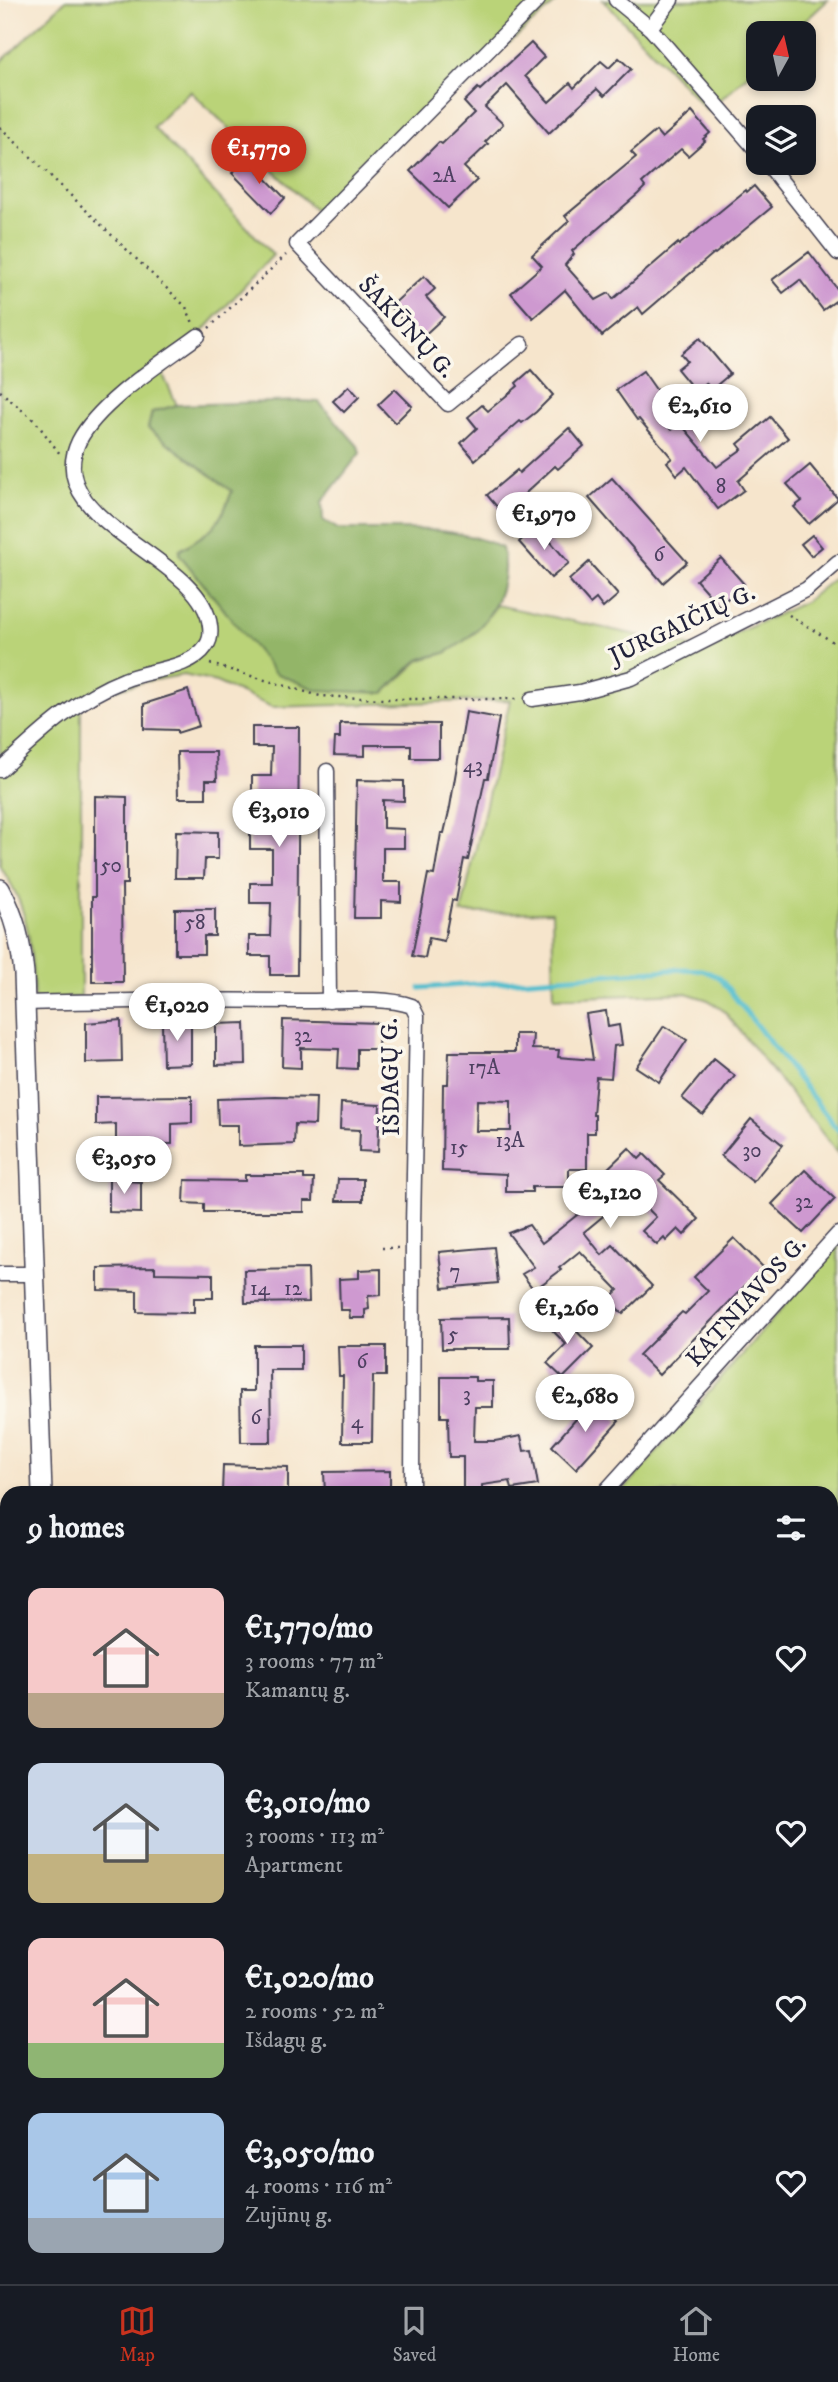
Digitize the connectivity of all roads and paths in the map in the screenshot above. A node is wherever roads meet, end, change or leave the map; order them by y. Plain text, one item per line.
1 (538, 0) edge
2 (616, 0) edge
3 (671, 0) edge
4 (650, 28) junction
5 (0, 127) edge
6 (746, 138) edge
7 (776, 175) edge
8 (297, 244) junction
9 (838, 253) edge
10 (198, 336) junction
11 (522, 344) dead end
12 (0, 391) edge
13 (75, 476) junction
14 (838, 562) edge
15 (775, 605) junction
16 (838, 645) edge
17 (194, 658) junction
18 (533, 699) joint
19 (0, 770) edge
20 (327, 771) dead end
21 (0, 889) edge
22 (329, 1001) junction
23 (26, 1003) junction
24 (838, 1234) edge
25 (0, 1274) edge
26 (36, 1274) junction
27 (42, 1486) edge
28 (412, 1486) edge
29 (610, 1486) edge

1 - 8 street
2 - 4 street
3 - 4 street
4 - 6 street
5 - 10 path
7 - 9 street
8 - 10 path
8 - 11 street, ŠAKŪNŲ G.
10 - 13 street
12 - 13 path
13 - 17 street
14 - 15 street, JURGAIČIŲ G.
15 - 16 path
15 - 18 street, JURGAIČIŲ G.
17 - 18 path
17 - 19 street
20 - 22 street
21 - 23 main road
22 - 23 street, IŠDAGŲ G.
22 - 28 street, IŠDAGŲ G.
23 - 26 main road
24 - 29 street, KATNIAVOS G.
25 - 26 street
26 - 27 main road

